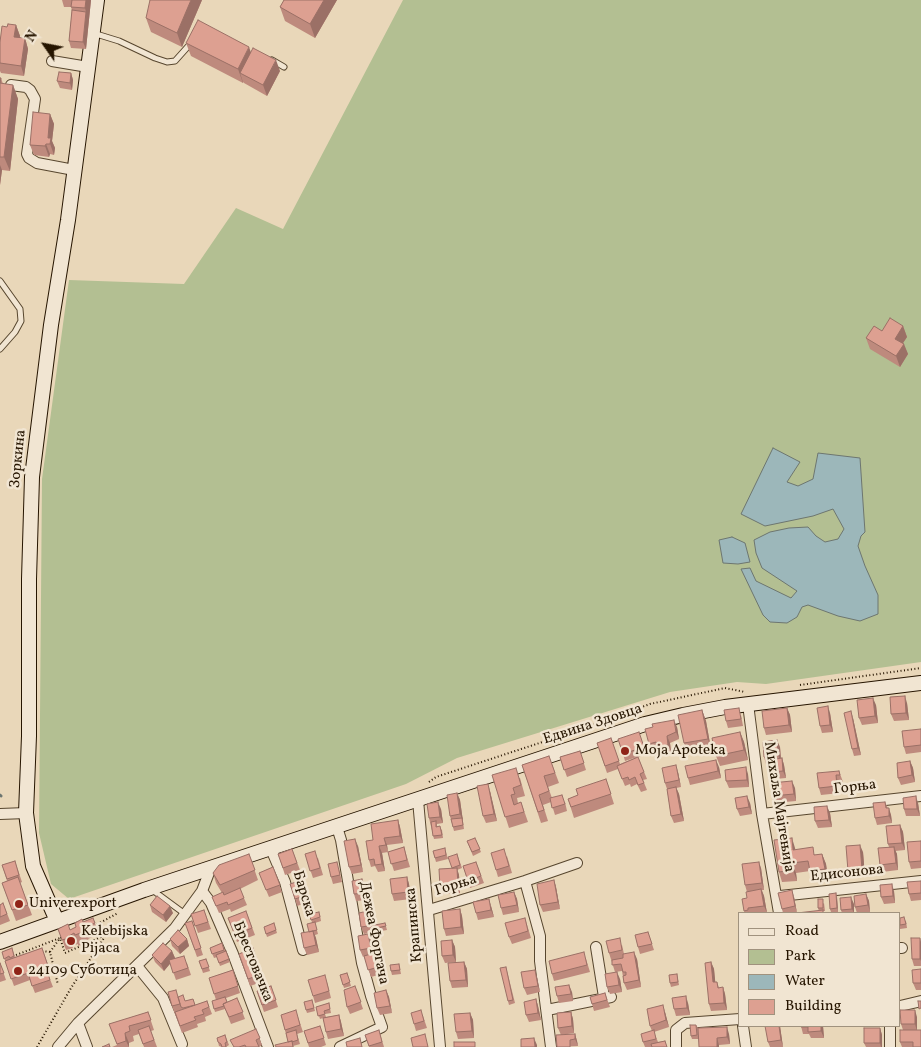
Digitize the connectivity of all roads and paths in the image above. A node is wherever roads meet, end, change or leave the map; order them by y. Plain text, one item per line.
1 (97, 0) edge
2 (92, 33) junction
3 (194, 39) edge
4 (268, 58) edge
5 (52, 61) dead end
6 (88, 66) junction
7 (284, 67) dead end
8 (11, 85) edge
9 (74, 170) junction
10 (0, 281) edge
11 (0, 349) edge
12 (921, 683) edge
13 (748, 704) junction
14 (921, 796) edge
15 (418, 800) junction
16 (26, 813) junction
17 (0, 814) edge
18 (762, 814) junction
19 (337, 827) junction
20 (271, 848) junction
21 (577, 863) dead end
22 (210, 870) junction
23 (525, 881) junction
24 (921, 881) edge
25 (147, 889) junction
26 (202, 890) junction
27 (776, 897) junction
28 (125, 910) dead end
29 (429, 910) junction
30 (778, 912) edge
31 (185, 914) junction
32 (57, 920) junction
33 (97, 925) junction
34 (87, 929) edge
35 (108, 932) dead end
36 (69, 935) edge
37 (60, 938) junction
38 (0, 942) edge
39 (596, 946) dead end
40 (303, 950) edge
41 (14, 951) edge
42 (50, 952) junction
43 (36, 953) edge
44 (16, 955) junction
45 (17, 959) edge
46 (137, 966) junction
47 (58, 984) dead end
48 (921, 1001) edge
49 (901, 1006) edge
50 (547, 1010) junction
51 (738, 1019) edge
52 (78, 1023) junction
53 (744, 1027) edge
54 (890, 1027) edge
55 (182, 1044) dead end
56 (37, 1047) edge
57 (58, 1047) edge
58 (87, 1047) edge
59 (268, 1047) edge
60 (340, 1047) edge
61 (440, 1047) edge
62 (551, 1047) edge
63 (676, 1047) edge
64 (746, 1047) edge
65 (890, 1047) edge

1 - 2 main road, Зоркина
2 - 3 lane
2 - 6 main road, Зоркина
4 - 7 lane
5 - 6 street
6 - 9 main road, Зоркина
8 - 9 street
9 - 16 main road, Зоркина
10 - 11 lane
12 - 13 main road, Едвина Здовца
13 - 15 main road, Едвина Здовца
13 - 18 street, Михаља Мајтењија
14 - 18 street, Горња
15 - 19 main road, Едвина Здовца
15 - 29 street, Крапинска
16 - 17 street
16 - 32 main road, Зоркина
18 - 27 street, Михаља Мајтењија
19 - 20 main road, Едвина Здовца
19 - 60 street, Дежеа Форгача
20 - 22 main road, Едвина Здовца
20 - 40 street, Барска
21 - 23 street, Горња
22 - 25 main road, Едвина Здовца
22 - 26 street
23 - 29 street, Горња
23 - 50 street
24 - 27 street, Едисонова
25 - 31 lane
25 - 32 main road, Едвина Здовца
26 - 31 street
26 - 59 street, Брестовачка
27 - 30 street, Михаља Мајтењија
28 - 33 path
29 - 61 street, Крапинска
31 - 46 street
32 - 38 main road, Едвина Здовца
33 - 34 path
33 - 37 path
35 - 56 path
36 - 37 path
37 - 42 path
37 - 44 path
39 - 50 street
41 - 44 path
42 - 43 path
42 - 47 path
44 - 45 path
46 - 52 street
46 - 55 street
48 - 49 street
50 - 62 street
51 - 63 street
52 - 57 street
52 - 58 street
53 - 64 street
54 - 65 street

